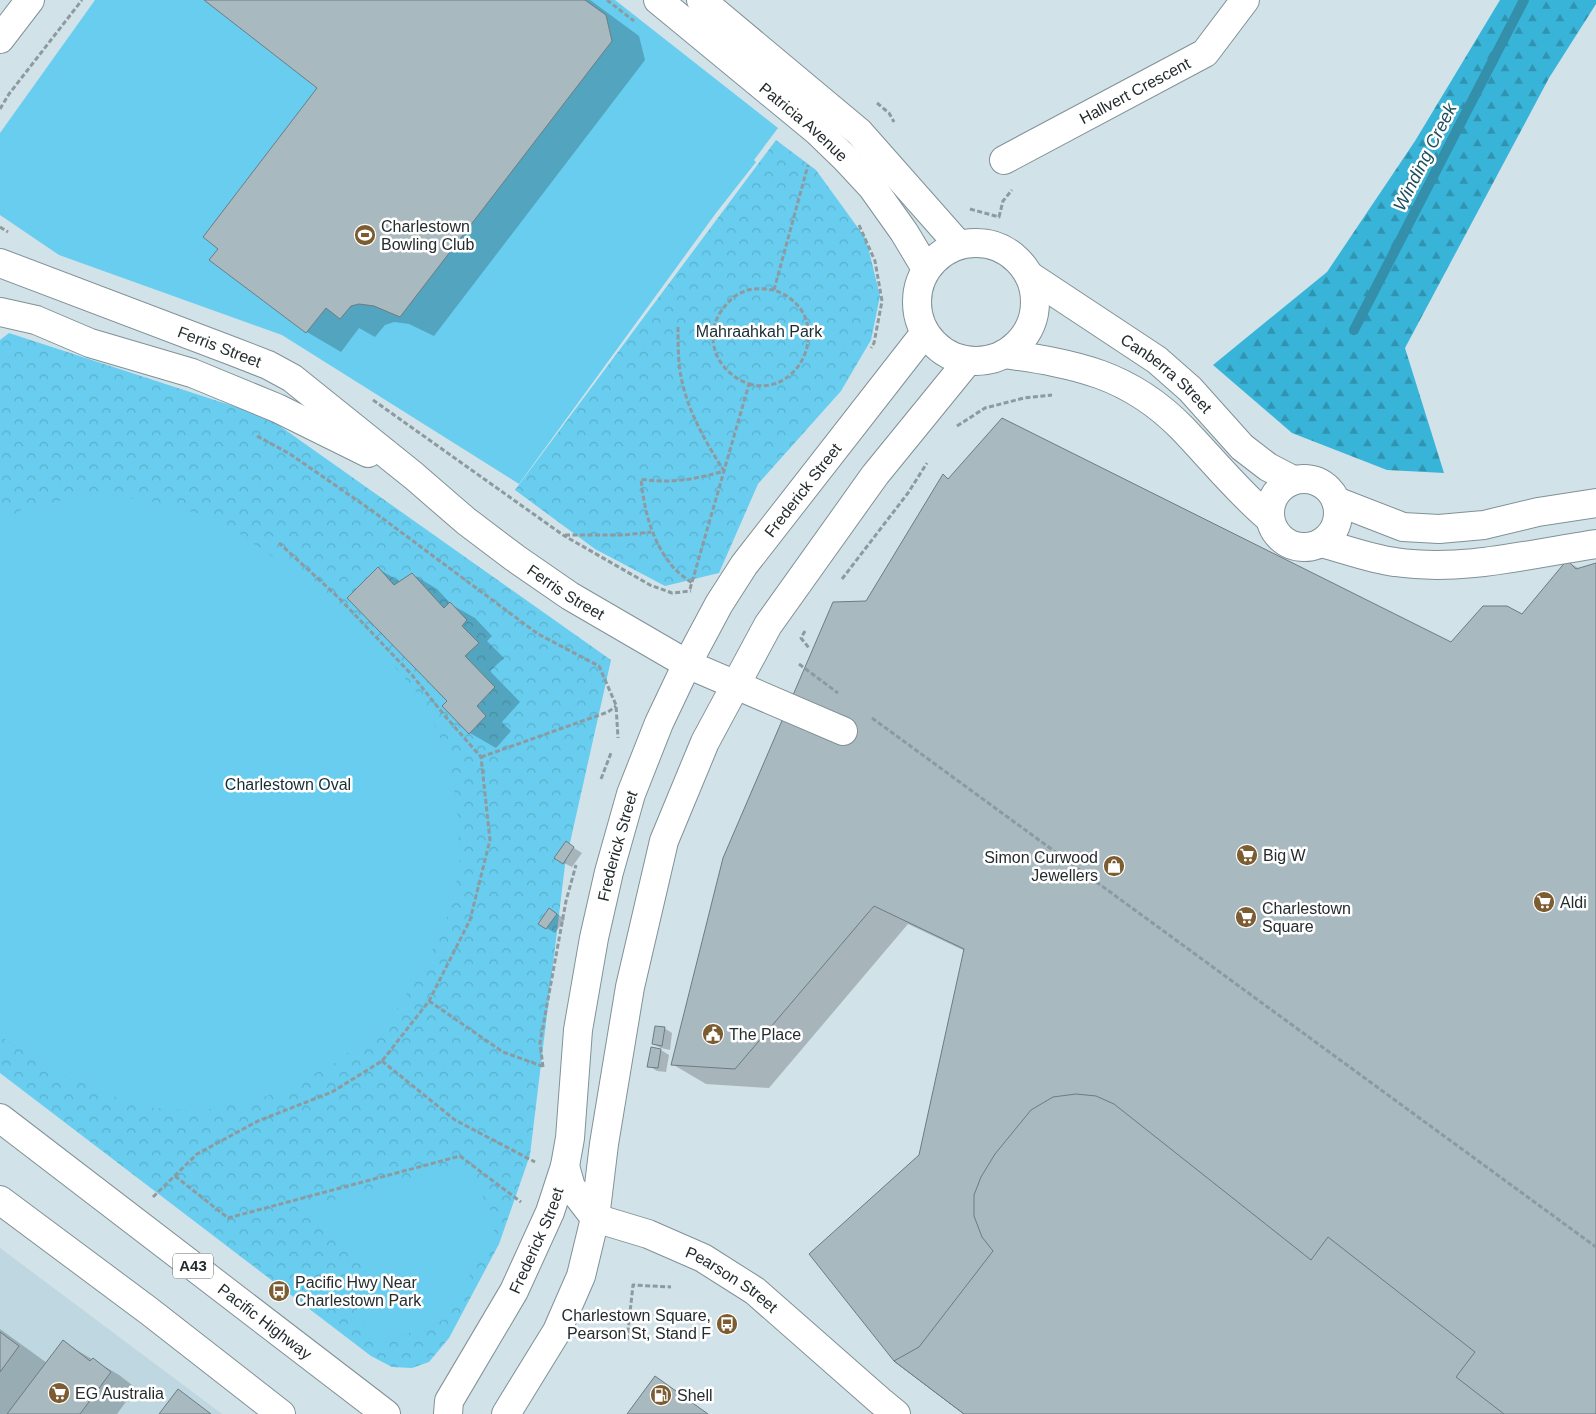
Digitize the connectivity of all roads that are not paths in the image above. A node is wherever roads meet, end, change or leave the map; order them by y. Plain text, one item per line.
1 (30, 0) edge
2 (658, 0) edge
3 (701, 0) edge
4 (1245, 0) edge
5 (0, 38) edge
6 (1004, 160) dead end
7 (958, 244) junction
8 (0, 263) edge
9 (925, 267) junction
10 (1030, 276) junction
11 (0, 312) edge
12 (924, 334) junction
13 (1004, 354) junction
14 (967, 362) junction
15 (414, 476) junction
16 (1293, 480) junction
17 (1336, 501) junction
18 (1596, 503) edge
19 (1269, 518) junction
20 (1320, 543) junction
21 (1596, 544) edge
22 (687, 664) junction
23 (735, 685) junction
24 (843, 731) dead end
25 (0, 1118) edge
26 (565, 1166) junction
27 (0, 1200) edge
28 (595, 1218) junction
29 (281, 1414) edge
30 (386, 1414) edge
31 (448, 1414) edge
32 (506, 1414) edge
33 (896, 1414) edge

1 - 5 main road
2 - 9 main road, Patricia Avenue
3 - 7 main road, Patricia Avenue
4 - 6 main road, Hallvert Crescent
7 - 9 main road
7 - 10 main road
8 - 15 main road, Ferris Street
9 - 12 main road
10 - 13 main road
10 - 16 main road, Canberra Street
11 - 15 main road, Ferris Street
12 - 14 main road
12 - 22 main road, Frederick Street
13 - 14 main road
13 - 19 main road, Canberra Street
14 - 23 main road
15 - 22 main road, Ferris Street
16 - 17 main road
16 - 19 main road
17 - 18 main road
17 - 20 main road
19 - 20 main road
20 - 21 main road
22 - 23 main road, Ferris Street
22 - 26 main road, Frederick Street
23 - 24 main road, Ferris Street
23 - 28 main road
25 - 30 main road, Pacific Highway / A43
26 - 28 main road
26 - 31 main road, Frederick Street
27 - 29 main road
28 - 32 main road
28 - 33 main road, Pearson Street

